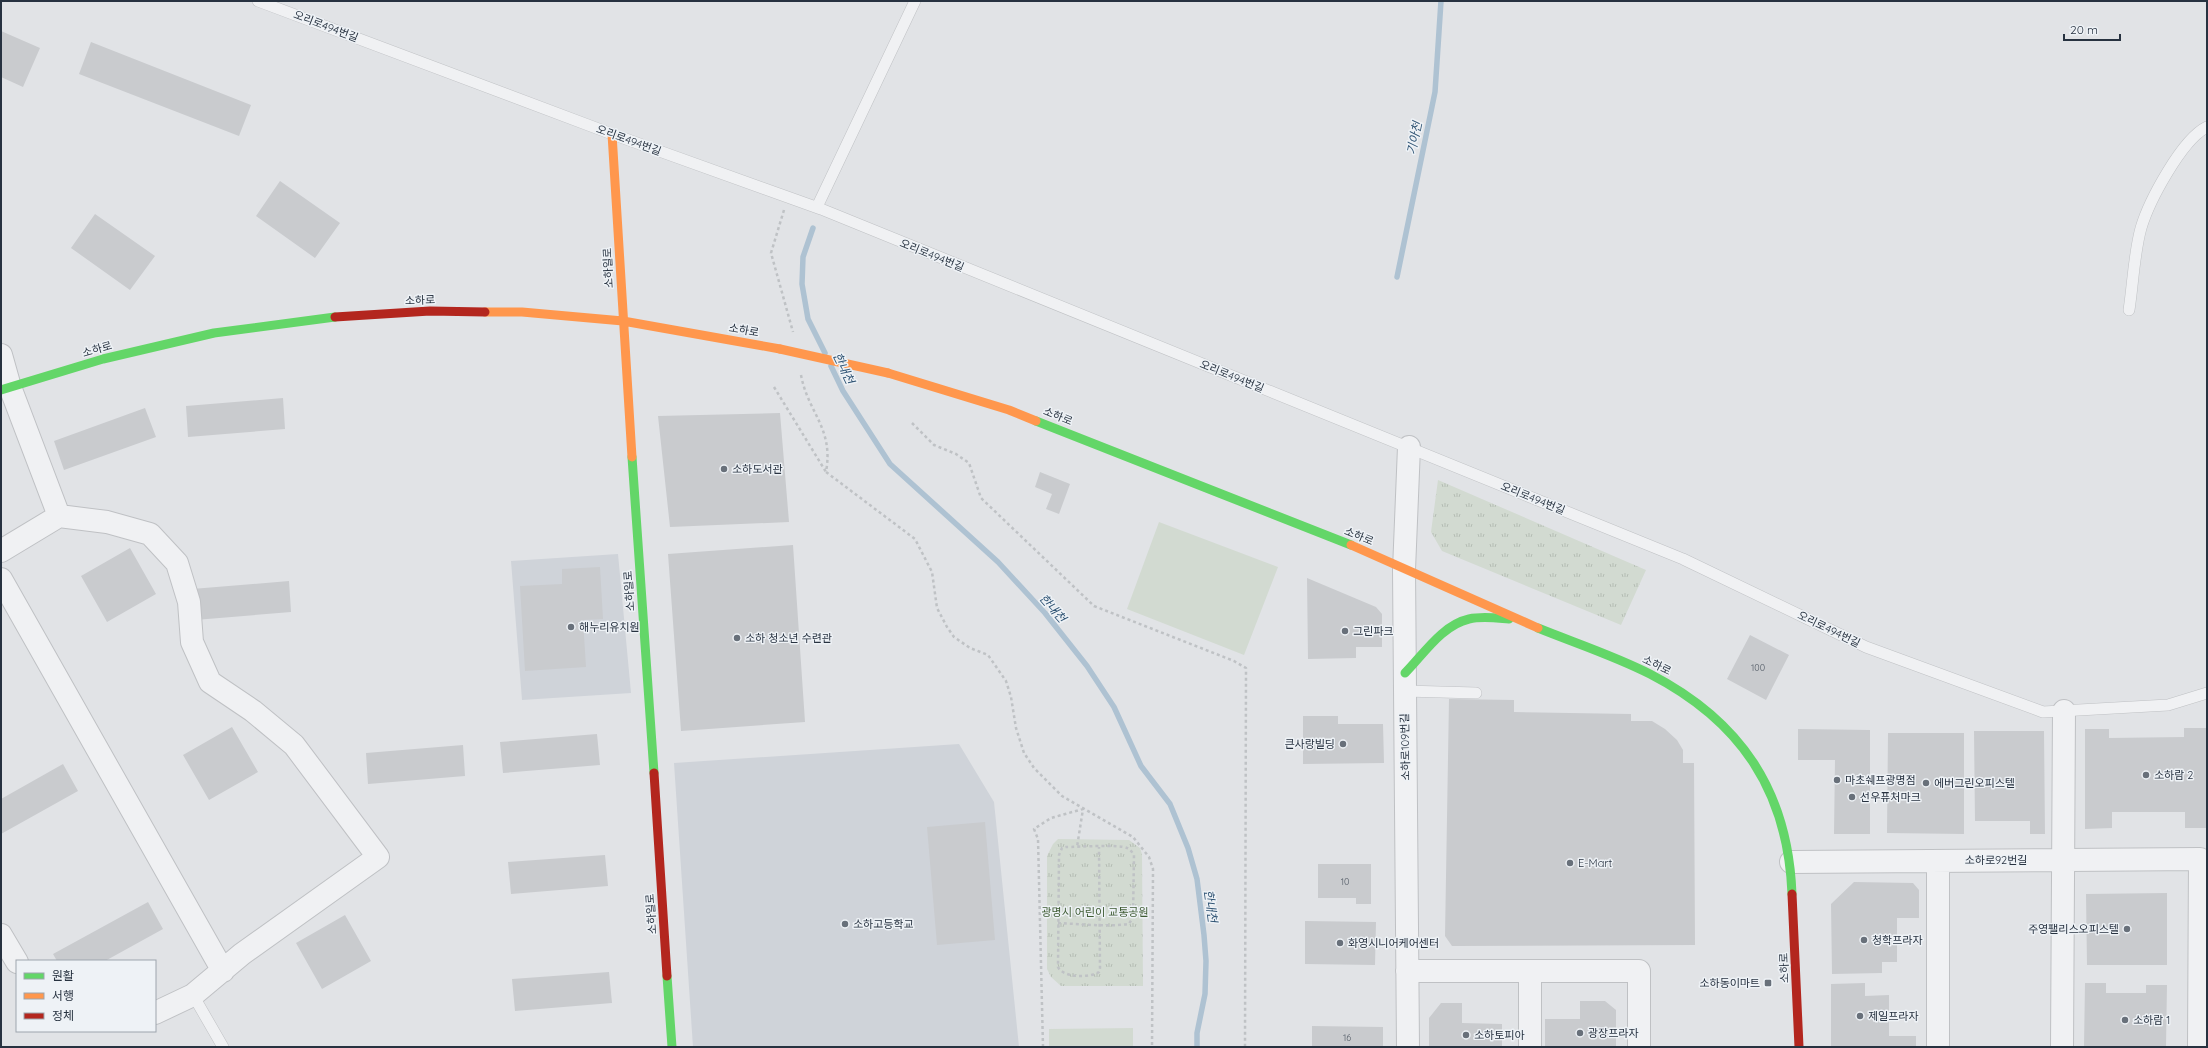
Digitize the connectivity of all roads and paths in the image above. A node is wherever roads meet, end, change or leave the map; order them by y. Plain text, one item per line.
1 (258, 1) edge
2 (915, 1) edge
3 (2207, 126) edge
4 (612, 134) junction
5 (788, 197) junction
6 (819, 208) junction
7 (2129, 310) dead end
8 (623, 321) junction
9 (794, 338) dead end
10 (1, 355) edge
11 (800, 369) dead end
12 (774, 387) dead end
13 (6, 388) edge
14 (912, 423) dead end
15 (1409, 447) junction
16 (826, 472) junction
17 (59, 516) junction
18 (1, 551) edge
19 (1404, 570) junction
20 (1, 579) edge
21 (1519, 620) junction
22 (1405, 682) junction
23 (1476, 693) dead end
24 (2207, 693) edge
25 (2064, 711) junction
26 (1083, 809) junction
27 (1077, 846) junction
28 (1099, 846) junction
29 (2063, 860) junction
30 (1938, 861) junction
31 (1791, 862) junction
32 (1058, 923) junction
33 (1100, 924) junction
34 (1, 935) edge
35 (16, 960) edge
36 (223, 971) junction
37 (1407, 971) junction
38 (1530, 971) junction
39 (193, 995) junction
40 (156, 1013) edge
41 (223, 1047) edge
42 (672, 1047) edge
43 (1043, 1047) edge
44 (1152, 1047) edge
45 (1245, 1047) edge
46 (1408, 1047) edge
47 (1530, 1047) edge
48 (1639, 1047) edge
49 (1799, 1047) edge
50 (1938, 1047) edge
51 (2062, 1047) edge
52 (2199, 1047) edge

1 - 4 lane, 오리로494번길
2 - 6 lane
3 - 7 lane
4 - 5 lane, 오리로494번길
4 - 8 street, 소하일로
5 - 6 lane, 오리로494번길
5 - 9 path
6 - 15 lane, 오리로494번길
8 - 13 street, 소하로
8 - 19 street, 소하로, bridge
8 - 42 street, 소하일로
10 - 13 street
11 - 16 path
12 - 16 path
13 - 17 street
14 - 45 path
15 - 19 street, 소하로109번길
15 - 25 lane, 오리로494번길
16 - 26 path
17 - 18 street
17 - 36 street
19 - 21 street, 소하로
19 - 22 street, 소하로109번길
20 - 36 street
21 - 22 street
21 - 31 street, 소하로
22 - 23 lane
22 - 37 street, 소하로109번길
24 - 25 lane, 오리로494번길
25 - 29 street
26 - 27 path
26 - 43 path
26 - 44 path
27 - 28 path
27 - 32 path
28 - 33 path
28 - 33 path
29 - 30 street, 소하로92번길
29 - 51 street
29 - 52 street, 소하로92번길
30 - 31 street, 소하로92번길
30 - 50 street
31 - 49 street, 소하로
32 - 33 path
32 - 33 path
34 - 35 street
36 - 39 street
37 - 38 street
37 - 46 street, 소하로109번길
38 - 47 street
38 - 48 street
39 - 40 street
39 - 41 lane

